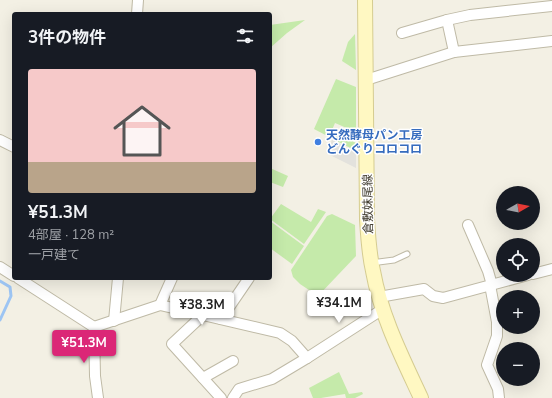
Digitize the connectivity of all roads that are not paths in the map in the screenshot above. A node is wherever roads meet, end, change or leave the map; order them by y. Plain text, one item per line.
1 (138, 0) edge
2 (366, 0) edge
3 (552, 6) edge
4 (137, 12) edge
5 (447, 20) junction
6 (402, 33) dead end
7 (552, 41) edge
8 (454, 52) junction
9 (366, 80) junction
10 (0, 140) edge
11 (12, 146) edge
12 (468, 225) dead end
13 (407, 254) dead end
14 (371, 263) junction
15 (0, 267) edge
16 (552, 269) edge
17 (540, 272) edge
18 (12, 275) edge
19 (21, 280) edge
20 (118, 280) edge
21 (171, 280) edge
22 (248, 280) edge
23 (502, 282) edge
24 (491, 285) junction
25 (381, 303) junction
26 (160, 305) junction
27 (203, 315) junction
28 (221, 319) junction
29 (114, 321) junction
30 (94, 327) junction
31 (307, 358) junction
32 (233, 361) dead end
33 (203, 378) junction
34 (98, 398) edge
35 (221, 398) edge
36 (233, 398) edge
37 (421, 398) edge
38 (499, 398) edge

1 - 4 street
2 - 9 main road, 倉敷妹尾線
3 - 5 street
5 - 6 street
5 - 8 street
7 - 8 street
8 - 9 street
9 - 14 main road, 倉敷妹尾線
10 - 11 street
12 - 24 street
13 - 14 lane
14 - 25 main road, 倉敷妹尾線
15 - 18 street
16 - 17 street
19 - 30 street
20 - 29 street
21 - 26 street
22 - 28 street
23 - 24 street
24 - 25 street
24 - 38 street
25 - 31 street
25 - 37 main road, 倉敷妹尾線
26 - 27 street
26 - 29 street
27 - 28 street
27 - 33 street
28 - 31 street
29 - 30 street
30 - 34 street
31 - 36 street
32 - 33 street
33 - 35 street

